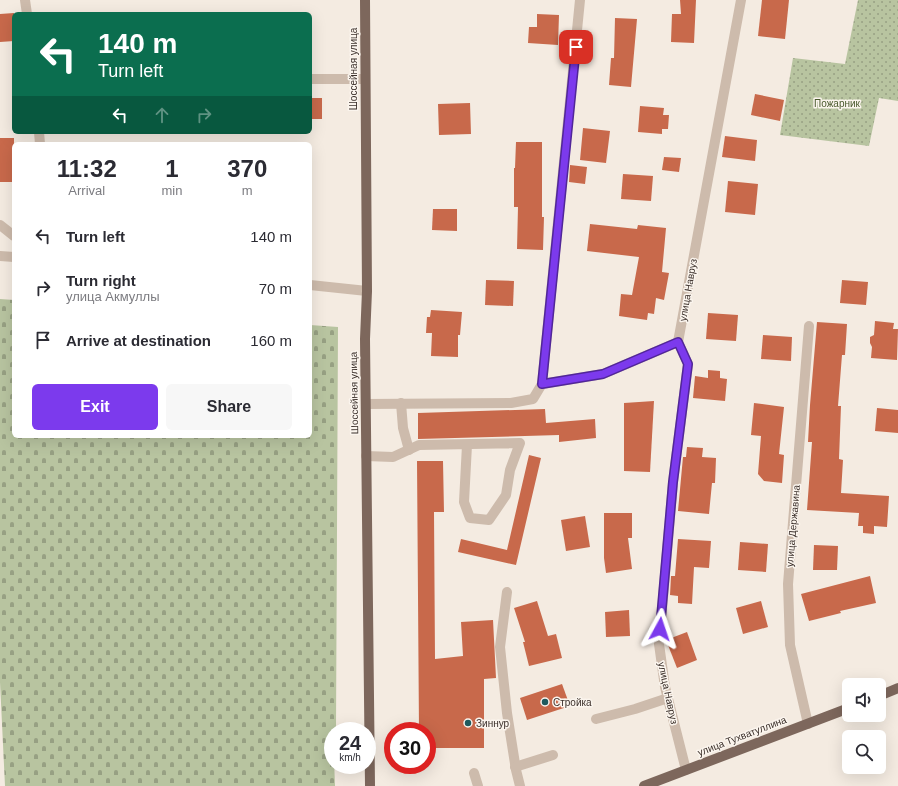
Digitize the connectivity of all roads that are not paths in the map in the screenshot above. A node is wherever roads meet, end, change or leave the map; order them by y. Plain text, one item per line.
1 (25, 0) edge
2 (365, 0) edge
3 (580, 0) edge
4 (741, 0) edge
5 (27, 12) edge
6 (312, 79) edge
7 (365, 79) junction
8 (0, 225) edge
9 (12, 234) edge
10 (0, 256) edge
11 (12, 257) edge
12 (312, 285) edge
13 (367, 291) junction
14 (809, 326) dead end
15 (678, 342) junction
16 (542, 384) junction
17 (366, 404) junction
18 (401, 404) junction
19 (468, 445) junction
20 (408, 450) junction
21 (366, 456) junction
22 (507, 592) dead end
23 (898, 688) edge
24 (886, 693) edge
25 (668, 698) junction
26 (842, 711) edge
27 (596, 720) dead end
28 (808, 724) junction
29 (553, 755) dead end
30 (515, 767) junction
31 (686, 770) junction
32 (474, 773) dead end
33 (370, 786) edge
34 (478, 786) edge
35 (520, 786) edge
36 (644, 786) edge

1 - 5 street
2 - 7 main road, Шоссейная улица
3 - 16 street
4 - 15 street, улица Навруз
6 - 7 street
7 - 13 main road, Шоссейная улица
8 - 9 street
10 - 11 street
12 - 13 street
13 - 17 main road, Шоссейная улица
14 - 28 street, улица Державина
15 - 16 street
15 - 25 street, улица Навруз
16 - 18 street
17 - 18 street
17 - 21 main road, Шоссейная улица
18 - 20 street
19 - 19 street
19 - 20 street
20 - 21 street
21 - 33 main road, Шоссейная улица
22 - 30 street
23 - 24 main road
25 - 27 street
25 - 31 street, улица Навруз
26 - 28 main road, улица Тухватуллина
28 - 31 main road, улица Тухватуллина
29 - 30 street
30 - 35 street
31 - 36 main road, улица Тухватуллина
32 - 34 street

